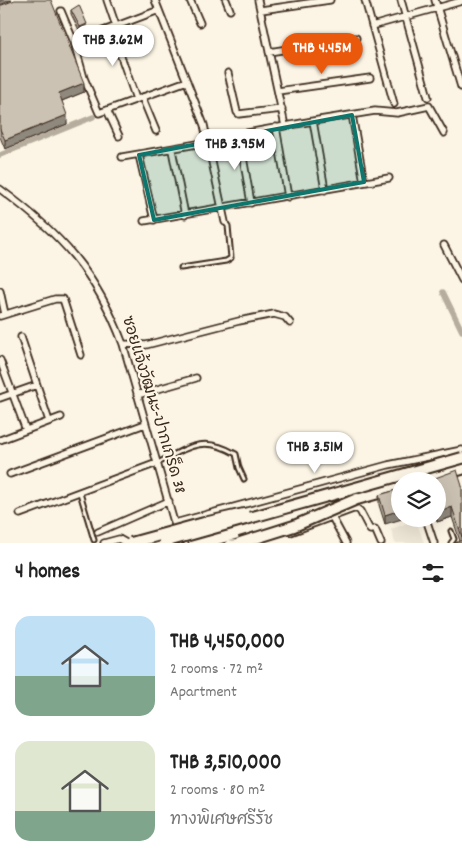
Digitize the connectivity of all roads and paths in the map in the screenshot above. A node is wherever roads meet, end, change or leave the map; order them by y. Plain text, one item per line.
1 (107, 0) edge
2 (155, 0) edge
3 (190, 0) edge
4 (226, 0) edge
5 (258, 0) edge
6 (330, 0) edge
7 (365, 0) edge
8 (401, 0) edge
9 (435, 0) edge
10 (462, 1) edge
11 (437, 8) junction
12 (159, 10) junction
13 (230, 10) dead end
14 (261, 10) junction
15 (61, 11) dead end
16 (406, 17) junction
17 (200, 23) dead end
18 (372, 26) junction
19 (113, 27) junction
20 (356, 38) dead end
21 (74, 42) junction
22 (269, 52) junction
23 (228, 73) dead end
24 (370, 78) dead end
25 (187, 81) junction
26 (461, 87) edge
27 (278, 92) junction
28 (428, 96) dead end
29 (139, 98) junction
30 (394, 104) dead end
31 (282, 109) junction
32 (107, 110) junction
33 (352, 115) junction
34 (313, 121) junction
35 (285, 126) junction
36 (276, 128) junction
37 (156, 131) dead end
38 (444, 133) dead end
39 (239, 134) junction
40 (119, 136) dead end
41 (209, 141) junction
42 (172, 150) junction
43 (139, 155) junction
44 (122, 158) dead end
45 (389, 178) dead end
46 (364, 182) junction
47 (0, 189) edge
48 (325, 190) junction
49 (288, 197) junction
50 (251, 203) junction
51 (223, 209) junction
52 (185, 215) junction
53 (154, 220) junction
54 (144, 221) dead end
55 (225, 222) joint
56 (444, 244) dead end
57 (181, 268) dead end
58 (462, 280) edge
59 (0, 291) edge
60 (2, 315) edge
61 (290, 323) dead end
62 (21, 337) dead end
63 (122, 344) junction
64 (81, 355) dead end
65 (0, 360) edge
66 (196, 378) dead end
67 (37, 385) junction
68 (12, 393) junction
69 (137, 395) junction
70 (0, 398) edge
71 (61, 417) dead end
72 (49, 421) junction
73 (145, 424) junction
74 (26, 430) junction
75 (0, 440) edge
76 (462, 450) edge
77 (462, 458) edge
78 (408, 461) junction
79 (157, 463) junction
80 (462, 469) edge
81 (411, 472) edge
82 (446, 473) edge
83 (10, 474) dead end
84 (244, 479) dead end
85 (391, 484) edge
86 (391, 489) edge
87 (79, 491) junction
88 (357, 499) junction
89 (168, 501) junction
90 (310, 502) junction
91 (20, 514) dead end
92 (332, 517) junction
93 (175, 524) junction
94 (429, 527) edge
95 (451, 531) dead end
96 (98, 532) dead end
97 (94, 540) dead end
98 (104, 543) edge
99 (126, 543) edge
100 (131, 543) edge
101 (163, 543) edge
102 (180, 543) edge
103 (192, 543) edge
104 (202, 543) edge
105 (229, 543) edge
106 (240, 543) edge
107 (251, 543) edge
108 (346, 543) edge
109 (381, 543) edge
110 (434, 543) edge
111 (451, 543) edge

1 - 19 street
2 - 12 street
3 - 17 street
4 - 13 street
5 - 14 street
6 - 14 street
7 - 18 street
8 - 16 street
9 - 11 street
10 - 11 street
11 - 16 street
11 - 26 street
12 - 19 street
12 - 25 street
14 - 22 street
15 - 21 street
16 - 18 street
16 - 28 street
18 - 30 street
19 - 21 street
19 - 29 street
20 - 22 street
21 - 32 street
22 - 27 street
23 - 31 street
24 - 27 street
25 - 29 street
25 - 41 street
27 - 31 street
29 - 32 street
29 - 37 street
31 - 35 street
32 - 40 street
33 - 34 street
33 - 38 street
33 - 46 street
34 - 35 street
34 - 48 street
35 - 36 street
36 - 39 street
36 - 49 street
39 - 41 street
39 - 50 street
41 - 42 street
41 - 51 street
42 - 43 street
42 - 52 street
43 - 44 street
43 - 53 street
45 - 46 street
46 - 48 street
47 - 63 street, ซอยแจ้งวัฒนะ-ปากเกร็ด 38
48 - 49 street
49 - 50 street
50 - 51 street
51 - 52 street
51 - 55 street
52 - 53 street
53 - 54 street
55 - 57 lane
56 - 58 street
59 - 60 street
60 - 64 street
61 - 63 street
62 - 67 street
63 - 69 street, ซอยแจ้งวัฒนะ-ปากเกร็ด 38
65 - 68 street
66 - 69 street
67 - 68 street
67 - 72 street
68 - 70 street
68 - 74 street
69 - 73 street, ซอยแจ้งวัฒนะ-ปากเกร็ด 38
71 - 72 street
72 - 74 street
73 - 79 street, ซอยแจ้งวัฒนะ-ปากเกร็ด 38
73 - 83 street
74 - 75 street
76 - 78 street
77 - 90 highway, bridge
78 - 81 street
78 - 93 street
79 - 84 lane
79 - 87 street
79 - 89 street, ซอยแจ้งวัฒนะ-ปากเกร็ด 38
80 - 82 highway
85 - 103 street
86 - 88 highway
87 - 91 street
87 - 97 lane
88 - 104 highway, bridge
88 - 106 highway, bridge
89 - 93 street, ซอยแจ้งวัฒนะ-ปากเกร็ด 38
89 - 96 street
90 - 100 highway, bridge
90 - 101 highway, bridge
92 - 107 street
92 - 108 street
92 - 109 street
93 - 102 street, ซอยแจ้งวัฒนะ-ปากเกร็ด 38
94 - 110 street
95 - 111 lane
98 - 99 street
105 - 106 street

